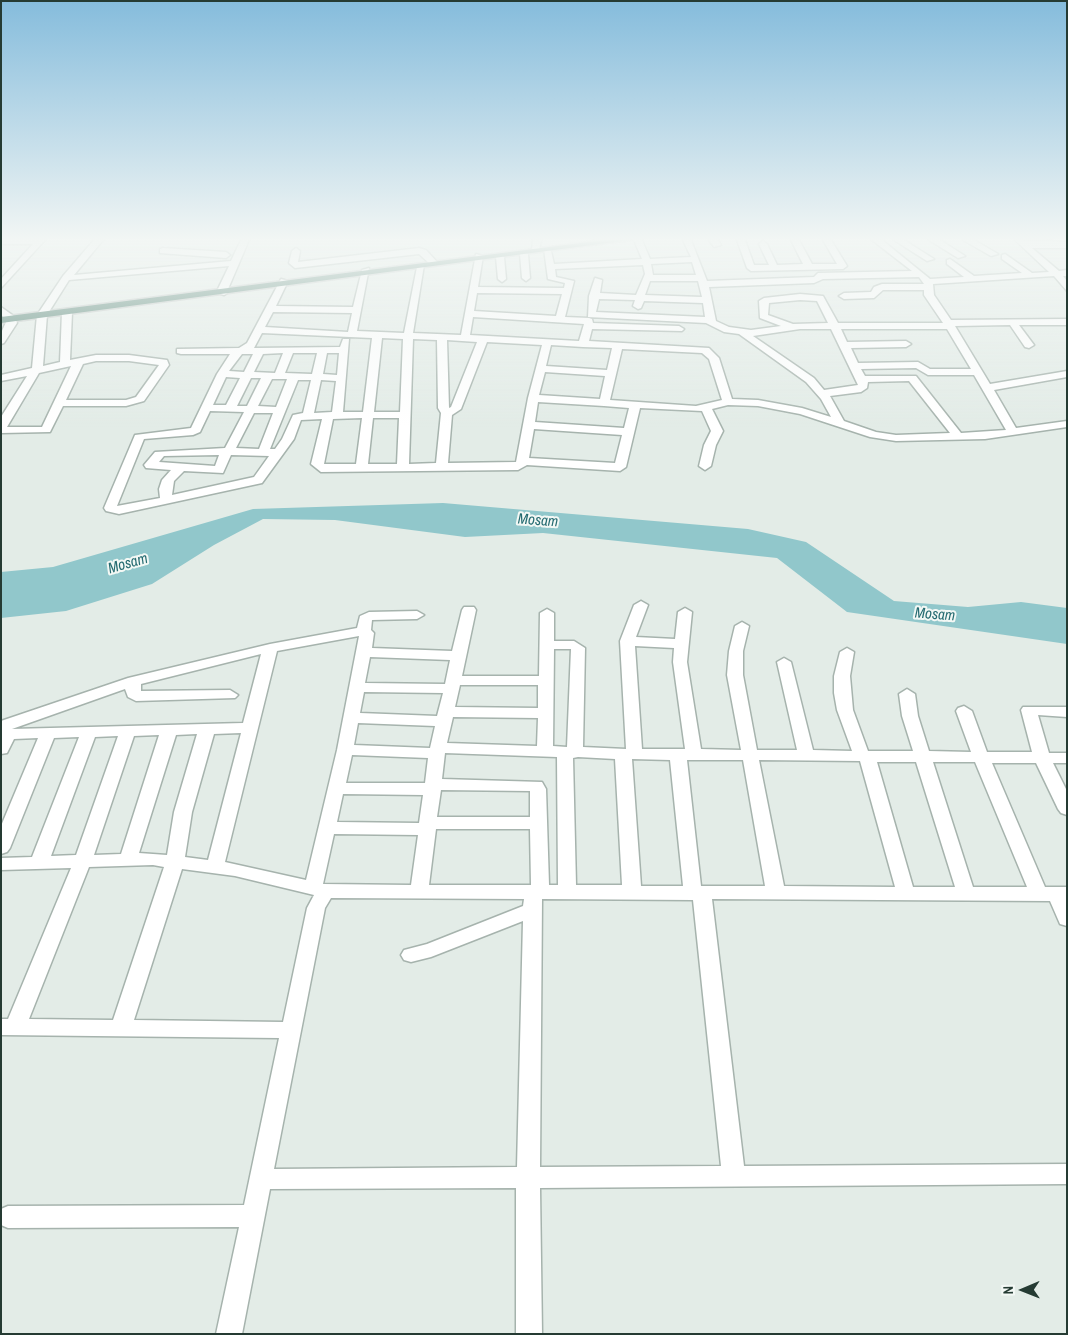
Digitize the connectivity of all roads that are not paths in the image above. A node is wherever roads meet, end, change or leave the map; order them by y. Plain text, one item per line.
1 (50, 302) edge
2 (138, 302) edge
3 (275, 302) edge
4 (360, 302) edge
5 (414, 302) edge
6 (471, 302) edge
7 (511, 302) edge
8 (565, 302) edge
9 (593, 302) edge
10 (642, 302) edge
11 (707, 302) edge
12 (764, 302) edge
13 (821, 302) edge
14 (934, 302) edge
15 (508, 303) junction
16 (639, 303) junction
17 (1, 310) edge
18 (271, 310) junction
19 (358, 310) junction
20 (67, 312) junction
21 (469, 314) junction
22 (42, 315) junction
23 (709, 315) junction
24 (560, 319) junction
25 (6, 320) edge
26 (1012, 322) junction
27 (1067, 322) edge
28 (949, 324) junction
29 (588, 326) junction
30 (832, 326) junction
31 (635, 327) junction
32 (792, 327) junction
33 (719, 328) junction
34 (743, 333) junction
35 (377, 335) junction
36 (408, 336) junction
37 (442, 338) junction
38 (465, 338) junction
39 (483, 339) junction
40 (348, 340) junction
41 (1, 341) edge
42 (254, 342) junction
43 (547, 343) junction
44 (583, 344) junction
45 (906, 344) dead end
46 (843, 345) junction
47 (1029, 345) dead end
48 (618, 346) junction
49 (632, 347) junction
50 (290, 349) junction
51 (323, 349) junction
52 (181, 351) dead end
53 (79, 361) junction
54 (65, 364) junction
55 (854, 366) junction
56 (541, 369) junction
57 (36, 371) junction
58 (977, 372) junction
59 (611, 373) junction
60 (222, 374) junction
61 (1067, 374) edge
62 (247, 376) junction
63 (273, 376) junction
64 (1, 378) edge
65 (294, 378) junction
66 (316, 378) junction
67 (342, 378) junction
68 (861, 379) junction
69 (987, 388) junction
70 (822, 393) junction
71 (533, 398) junction
72 (728, 402) junction
73 (60, 403) junction
74 (604, 403) junction
75 (635, 405) junction
76 (206, 408) junction
77 (230, 408) junction
78 (706, 408) junction
79 (250, 409) junction
80 (279, 410) junction
81 (447, 413) junction
82 (333, 415) junction
83 (370, 415) junction
84 (405, 415) junction
85 (308, 416) junction
86 (840, 424) junction
87 (1067, 424) edge
88 (528, 426) junction
89 (1, 428) edge
90 (629, 432) junction
91 (1013, 432) junction
92 (959, 438) junction
93 (228, 451) junction
94 (263, 452) junction
95 (278, 453) junction
96 (522, 461) junction
97 (403, 466) junction
98 (442, 466) junction
99 (706, 466) dead end
100 (181, 467) junction
101 (362, 467) junction
102 (166, 499) junction
103 (641, 605) dead end
104 (469, 610) dead end
105 (685, 612) dead end
106 (547, 613) dead end
107 (417, 615) dead end
108 (742, 626) dead end
109 (364, 632) junction
110 (627, 641) junction
111 (682, 644) junction
112 (546, 645) junction
113 (270, 648) junction
114 (364, 652) junction
115 (847, 652) dead end
116 (458, 656) junction
117 (784, 662) dead end
118 (133, 681) junction
119 (546, 681) junction
120 (452, 685) junction
121 (358, 686) junction
122 (907, 694) dead end
123 (230, 695) dead end
124 (964, 712) dead end
125 (1067, 712) edge
126 (546, 713) junction
127 (445, 717) junction
128 (352, 718) junction
129 (250, 728) junction
130 (207, 729) junction
131 (169, 730) junction
132 (128, 731) junction
133 (89, 732) junction
134 (48, 733) junction
135 (3, 736) edge
136 (346, 750) junction
137 (438, 751) junction
138 (545, 751) junction
139 (570, 752) junction
140 (628, 754) junction
141 (686, 754) junction
142 (749, 755) junction
143 (806, 755) junction
144 (865, 756) junction
145 (923, 757) junction
146 (981, 758) junction
147 (1042, 758) junction
148 (1067, 758) edge
149 (432, 786) junction
150 (336, 788) junction
151 (1067, 809) edge
152 (539, 823) junction
153 (427, 826) junction
154 (327, 828) junction
155 (1, 848) edge
156 (128, 860) junction
157 (83, 861) junction
158 (175, 862) junction
159 (39, 863) junction
160 (1, 864) edge
161 (215, 867) junction
162 (319, 889) junction
163 (419, 891) junction
164 (567, 892) junction
165 (632, 892) junction
166 (698, 893) junction
167 (776, 894) junction
168 (906, 894) junction
169 (966, 894) junction
170 (1054, 894) edge
171 (535, 898) junction
172 (1067, 919) edge
173 (411, 955) dead end
174 (8, 1027) edge
175 (121, 1027) junction
176 (291, 1030) junction
177 (1067, 1174) edge
178 (734, 1176) junction
179 (528, 1178) junction
180 (260, 1179) junction
181 (253, 1216) junction
182 (8, 1217) dead end
183 (228, 1334) edge
184 (530, 1334) edge

1 - 22 street
2 - 20 highway
3 - 18 street
4 - 19 street
5 - 36 street
6 - 21 street
7 - 15 street
8 - 24 street
9 - 16 street
10 - 16 street
11 - 23 street
12 - 32 street
13 - 30 street
14 - 28 street
15 - 21 street
15 - 24 street
16 - 23 street
16 - 31 street
17 - 25 street
18 - 19 street
18 - 42 street
19 - 40 street
20 - 22 highway
20 - 54 street
21 - 38 street
22 - 25 highway
22 - 57 street
23 - 33 street
24 - 29 street
25 - 41 street
26 - 27 street
26 - 28 street
26 - 47 street
28 - 30 street
28 - 58 street
29 - 31 street
29 - 44 street
30 - 32 street
30 - 46 street
31 - 33 street
31 - 49 street
32 - 34 street
33 - 34 street
34 - 70 street
35 - 36 street
35 - 40 street
35 - 83 street
36 - 37 street
36 - 84 street
37 - 38 street
37 - 81 street
38 - 39 street
39 - 43 street
39 - 81 street
40 - 42 street
40 - 51 street
40 - 67 street
42 - 50 street
42 - 52 street
42 - 60 street
42 - 62 street
43 - 44 street
43 - 56 street
44 - 48 street
45 - 46 street
46 - 55 street
48 - 49 street
48 - 59 street
49 - 72 street
50 - 51 street
50 - 63 street
51 - 66 street
53 - 54 street
53 - 73 street
53 - 73 street
54 - 57 street
55 - 58 street
55 - 68 street
56 - 59 street
56 - 71 street
57 - 64 street
57 - 89 street
58 - 69 street
59 - 74 street
60 - 62 street
60 - 76 street
61 - 69 street
62 - 63 street
62 - 77 street
63 - 65 street
63 - 79 street
65 - 66 street
65 - 80 street
66 - 67 street
66 - 85 street
67 - 82 street
68 - 70 street
68 - 92 street
69 - 91 street
70 - 86 street
71 - 74 street
71 - 88 street
72 - 78 street
72 - 86 street
73 - 89 street
74 - 75 street
75 - 78 street
75 - 90 street
76 - 77 street
76 - 102 street
77 - 79 street
78 - 99 street
79 - 80 street
79 - 93 street
80 - 94 street
81 - 98 street
82 - 83 street
82 - 85 street
82 - 101 street
83 - 84 street
83 - 101 street
84 - 97 street
85 - 95 street
86 - 92 street
87 - 91 street
88 - 90 street
88 - 96 street
90 - 96 street
91 - 92 street
93 - 94 street
93 - 100 street
93 - 100 street
94 - 95 street
95 - 102 street
96 - 98 street
97 - 98 street
97 - 101 street
100 - 102 street
103 - 110 street
104 - 116 street
105 - 111 street
106 - 112 street
107 - 109 street
108 - 142 street
109 - 113 street
109 - 114 street
110 - 111 street
110 - 140 street
111 - 141 street
112 - 119 street
112 - 139 street
113 - 118 street
113 - 129 street
114 - 116 street
114 - 121 street
115 - 144 street
116 - 120 street
117 - 143 street
118 - 123 street
118 - 135 street
119 - 120 street
119 - 126 street
120 - 121 street
120 - 127 street
121 - 128 street
122 - 145 street
124 - 146 street
125 - 147 street
126 - 127 street
126 - 138 street
127 - 128 street
127 - 137 street
128 - 136 street
129 - 130 street
129 - 161 street
130 - 131 street
130 - 158 street
131 - 132 street
131 - 156 street
132 - 133 street
132 - 157 street
133 - 134 street
133 - 159 street
134 - 135 street
134 - 155 street
136 - 137 street
136 - 150 street
137 - 138 street
137 - 149 street
138 - 139 street
139 - 140 street
139 - 164 street
140 - 141 street
140 - 165 street
141 - 142 street
141 - 166 street
142 - 143 street
142 - 167 street
143 - 144 street
144 - 145 street
144 - 168 street
145 - 146 street
145 - 169 street
146 - 147 street
146 - 170 street
147 - 148 street
147 - 151 street
149 - 150 street
149 - 152 street
149 - 153 street
150 - 154 street
152 - 153 street
152 - 171 street
153 - 154 street
153 - 163 street
154 - 162 street
156 - 157 street
156 - 158 street
157 - 159 street
157 - 174 street
158 - 161 street
158 - 175 street
159 - 160 street
161 - 162 street
162 - 163 street
162 - 176 street
163 - 171 street
164 - 165 street
164 - 171 street
165 - 166 street
166 - 167 street
166 - 178 street
167 - 168 street
168 - 169 street
169 - 170 street
170 - 172 street
171 - 173 street
171 - 179 street
174 - 175 street
175 - 176 street
176 - 180 street
177 - 178 street
178 - 179 street
179 - 180 street
179 - 184 street
180 - 181 street
181 - 182 street
181 - 183 street

